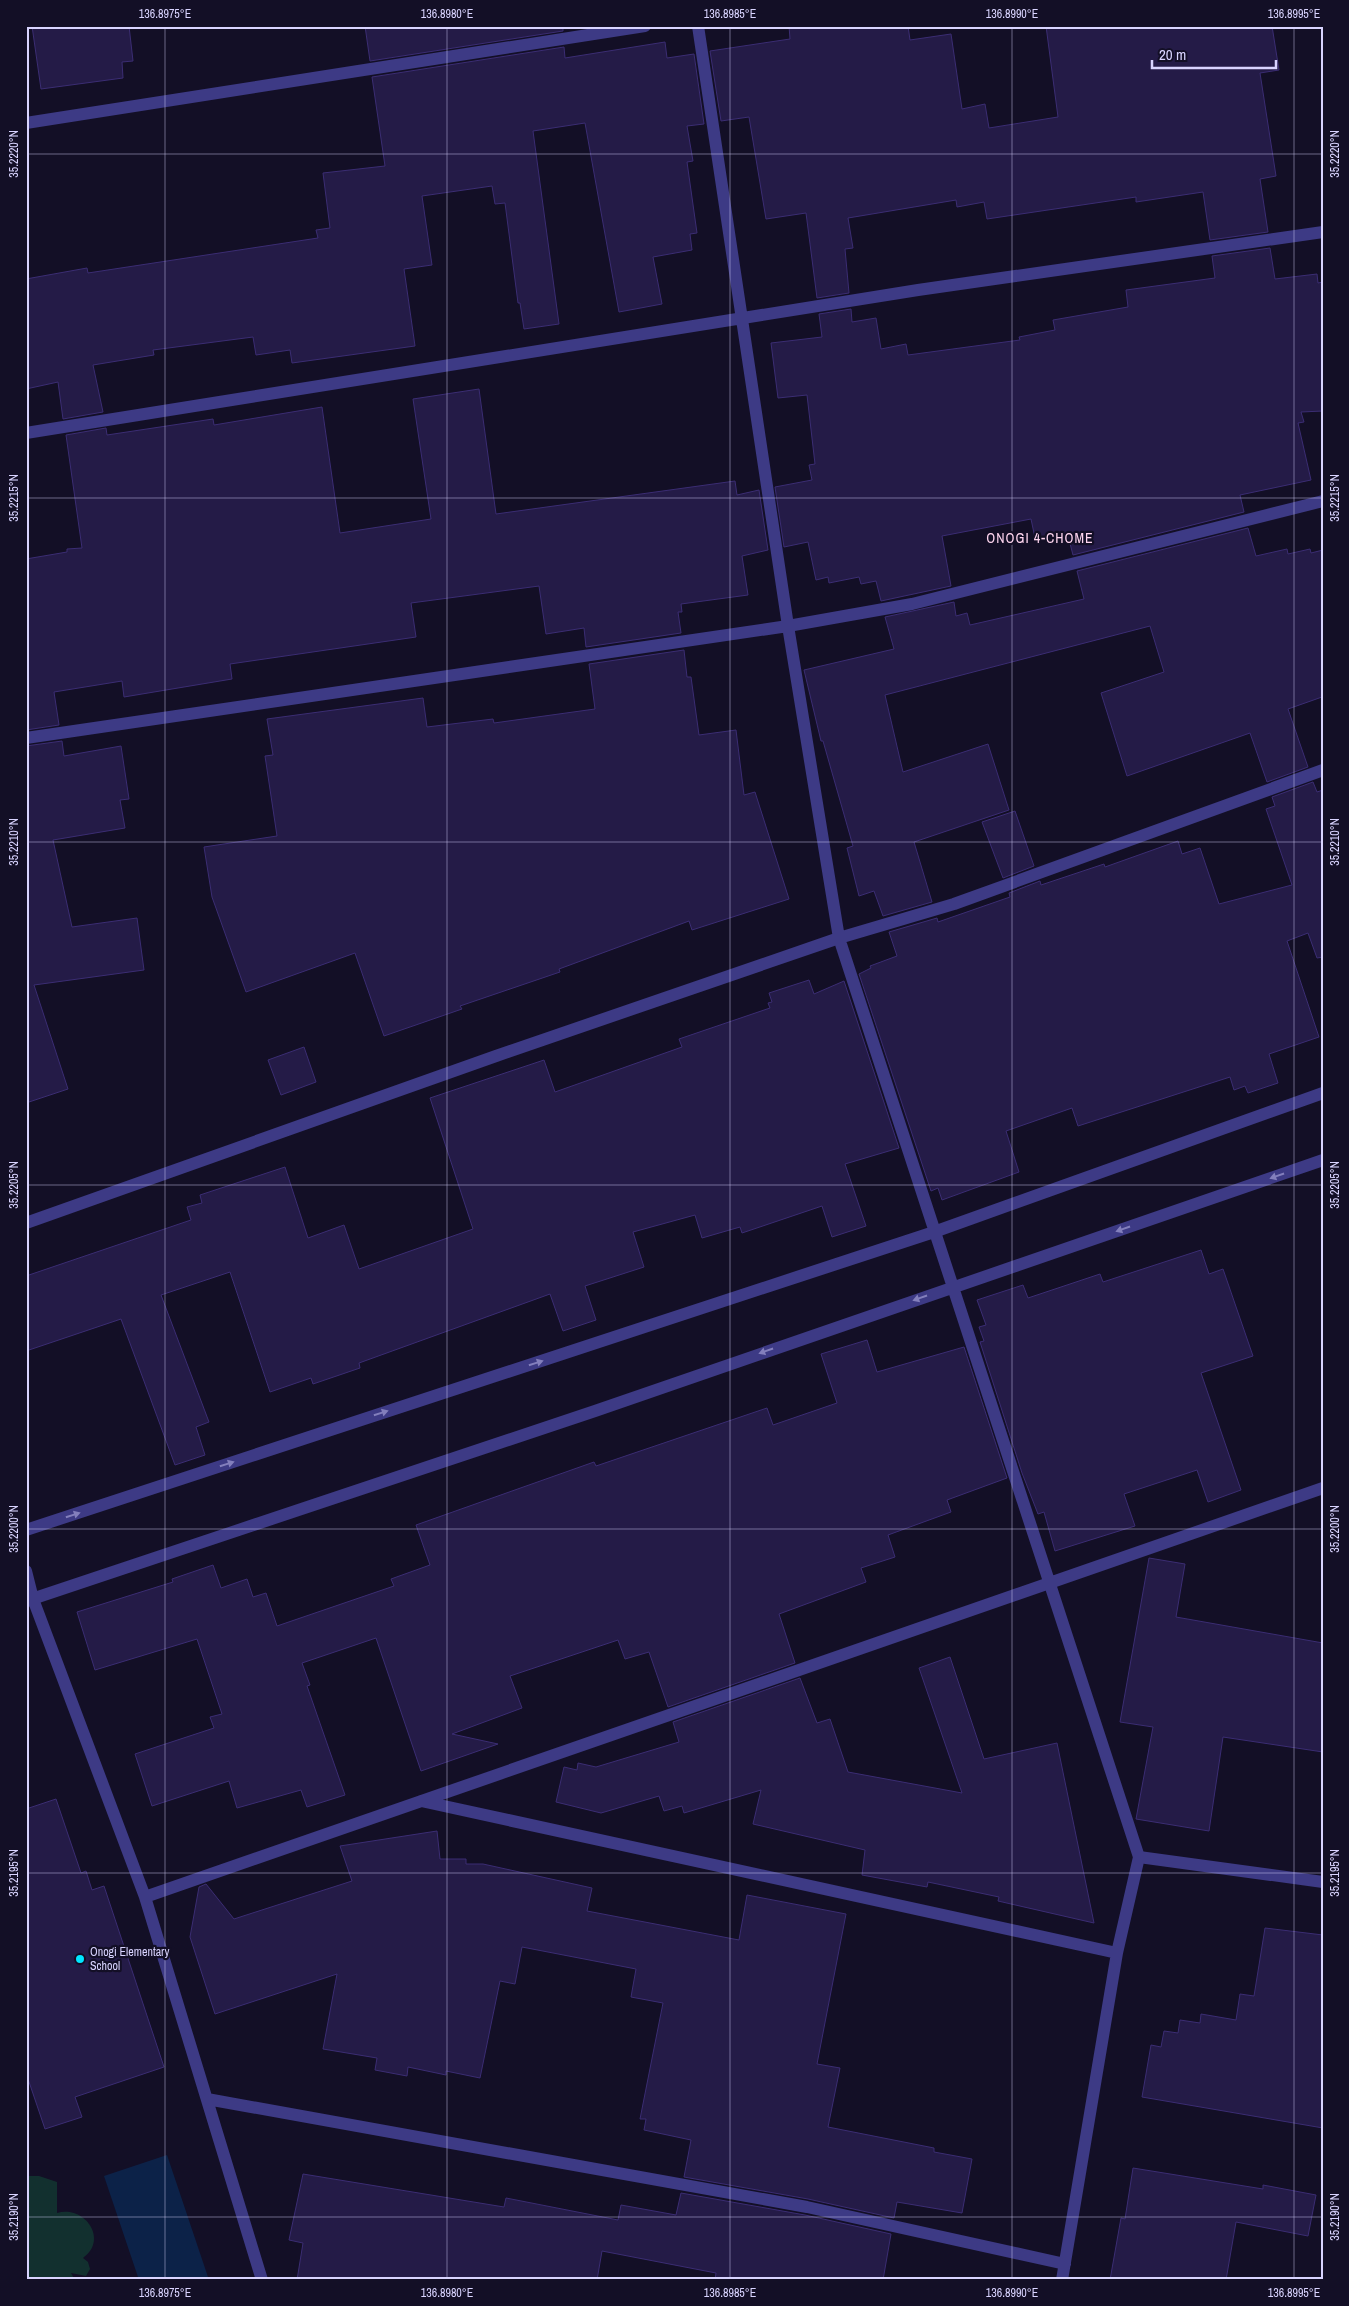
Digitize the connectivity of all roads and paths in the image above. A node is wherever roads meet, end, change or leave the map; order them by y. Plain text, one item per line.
1 (644, 26) edge
2 (698, 26) edge
3 (26, 123) edge
4 (1323, 232) edge
5 (740, 319) junction
6 (26, 434) edge
7 (1323, 501) edge
8 (788, 626) junction
9 (26, 738) edge
10 (1323, 770) edge
11 (839, 938) junction
12 (1323, 1093) edge
13 (1323, 1160) edge
14 (26, 1223) edge
15 (934, 1232) junction
16 (952, 1287) junction
17 (1323, 1488) edge
18 (26, 1530) edge
19 (26, 1571) edge
20 (1049, 1584) junction
21 (30, 1600) edge
22 (421, 1801) junction
23 (1139, 1857) junction
24 (1323, 1882) edge
25 (145, 1897) junction
26 (1117, 1953) junction
27 (207, 2100) junction
28 (1065, 2264) junction
29 (262, 2280) edge
30 (1062, 2280) edge

1 - 3 street
2 - 5 street
4 - 5 street
5 - 6 street
5 - 8 street
7 - 8 street
8 - 9 street
8 - 11 street
10 - 11 street
11 - 14 street
11 - 15 street
12 - 15 street
13 -> 16 street
15 - 16 street
18 -> 15 street
16 - 20 street
16 -> 21 street
17 - 20 street
19 - 21 street
20 - 22 street
20 - 23 street
21 - 25 street
22 - 25 street
22 - 26 street
23 - 24 street
23 - 26 street
25 - 27 street
26 - 28 street
27 - 28 street
27 - 29 street
28 - 30 street

